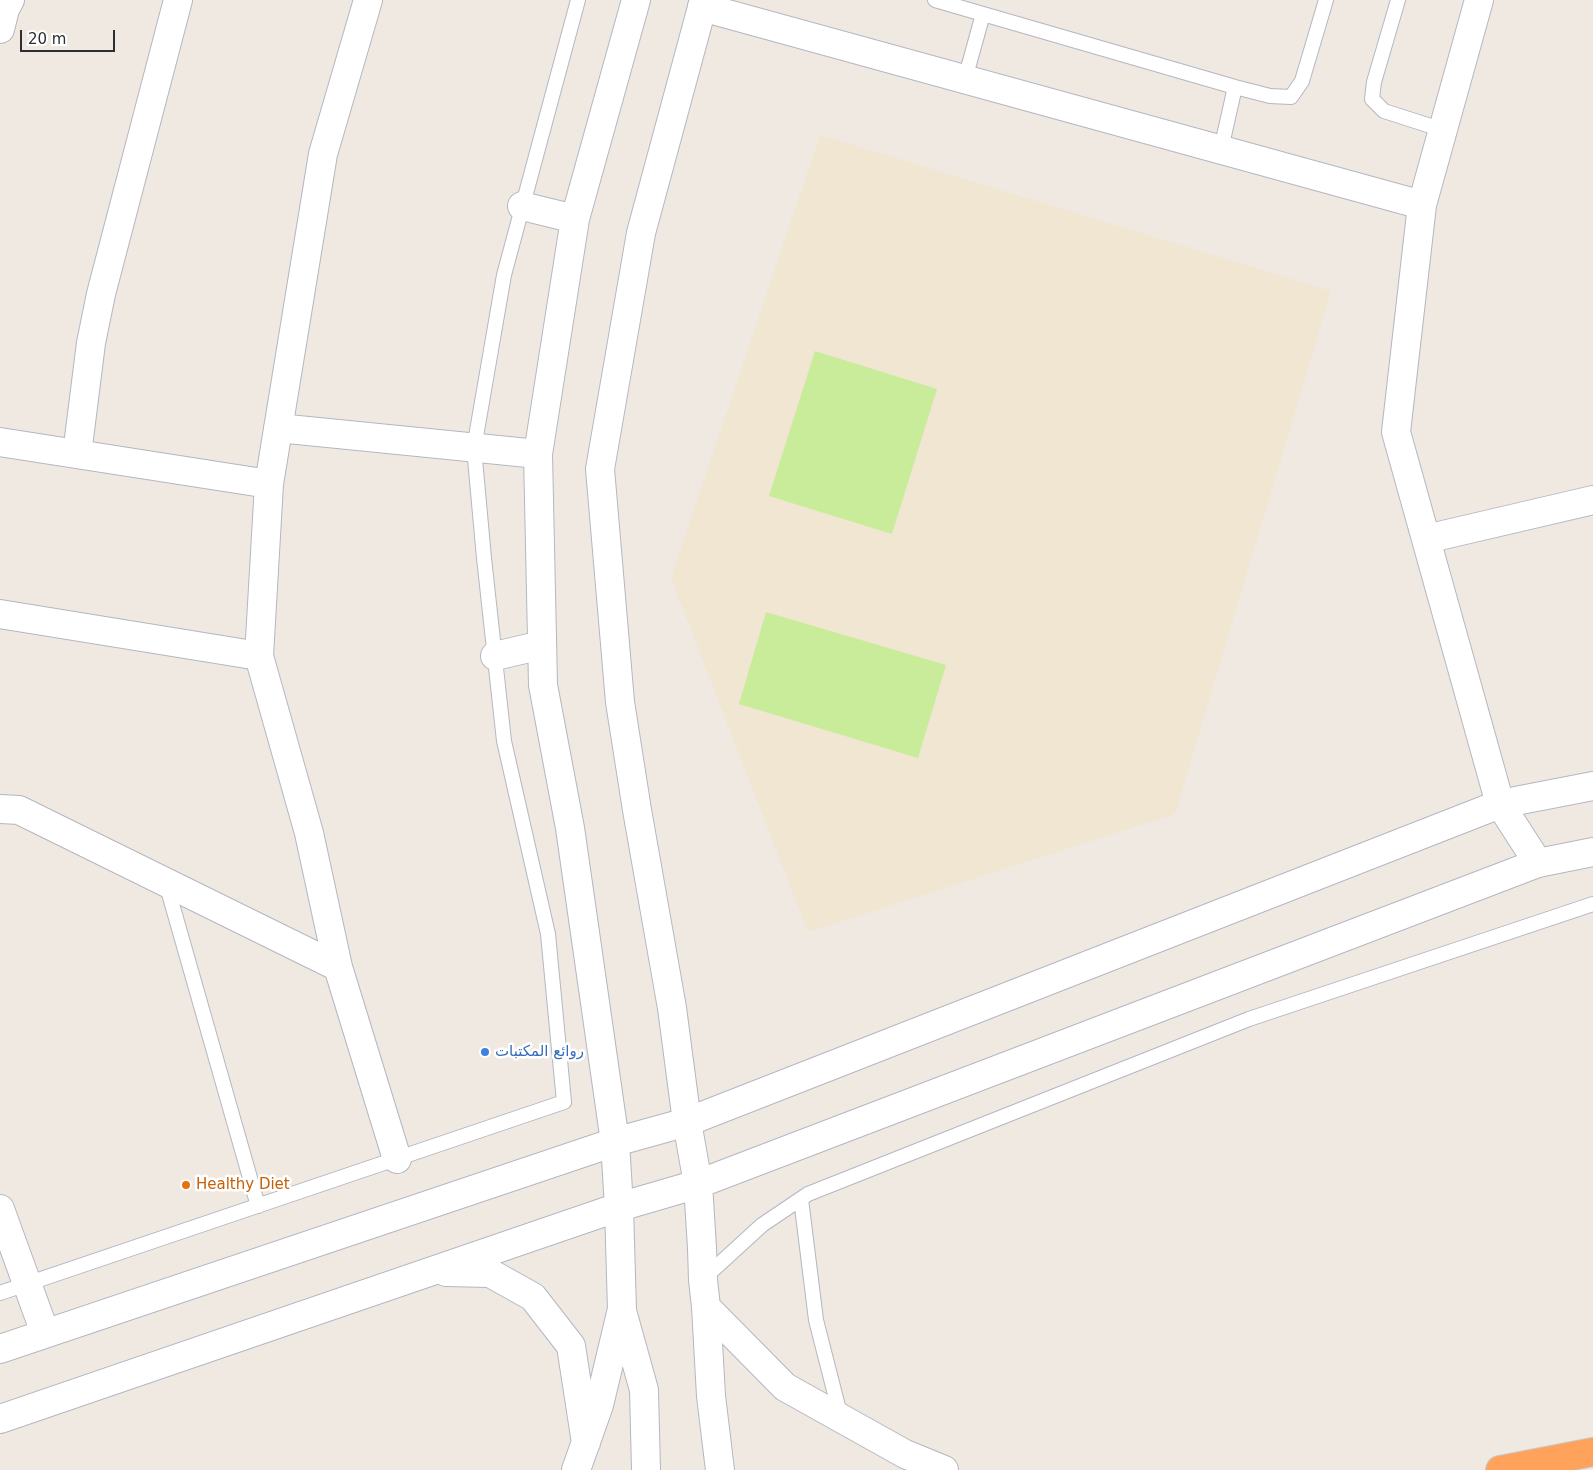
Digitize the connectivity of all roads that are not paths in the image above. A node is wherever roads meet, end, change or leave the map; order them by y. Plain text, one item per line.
1 (10, 0) edge
2 (178, 0) edge
3 (368, 0) edge
4 (578, 0) edge
5 (636, 0) edge
6 (935, 0) edge
7 (1326, 0) edge
8 (1398, 0) edge
9 (1479, 0) edge
10 (703, 3) edge
11 (984, 14) junction
12 (0, 29) edge
13 (965, 79) junction
14 (1235, 87) junction
15 (1443, 130) junction
16 (1220, 149) junction
17 (1422, 205) junction
18 (522, 206) junction
19 (576, 219) junction
20 (278, 428) junction
21 (0, 442) edge
22 (474, 448) junction
23 (77, 454) junction
24 (538, 454) junction
25 (269, 484) junction
26 (1593, 500) edge
27 (1426, 539) junction
28 (0, 614) edge
29 (542, 645) junction
30 (259, 656) junction
31 (495, 656) junction
32 (1593, 786) edge
33 (1500, 804) junction
34 (0, 810) edge
35 (1593, 852) edge
36 (1538, 863) junction
37 (166, 882) junction
38 (1593, 904) edge
39 (338, 967) junction
40 (687, 1122) junction
41 (616, 1142) junction
42 (397, 1158) junction
43 (698, 1184) junction
44 (800, 1199) junction
45 (258, 1206) junction
46 (619, 1206) junction
47 (0, 1209) edge
48 (429, 1272) junction
49 (703, 1280) junction
50 (27, 1284) junction
51 (0, 1293) edge
52 (706, 1307) junction
53 (622, 1312) junction
54 (45, 1333) junction
55 (0, 1350) edge
56 (0, 1419) edge
57 (841, 1419) junction
58 (586, 1443) junction
59 (1593, 1452) edge
60 (576, 1470) edge
61 (646, 1470) edge
62 (720, 1470) edge
63 (944, 1470) edge
64 (1500, 1470) edge

1 - 12 street
2 - 23 street
3 - 20 street
4 - 18 lane
5 - 19 street
6 - 11 lane
7 - 14 lane
8 - 15 lane
9 - 15 street
10 - 13 street
10 - 40 street
11 - 13 lane
11 - 14 lane
13 - 16 street
14 - 16 lane
15 - 17 street
16 - 17 street
17 - 27 street
18 - 19 street
18 - 22 lane
19 - 24 street
20 - 22 street
20 - 25 street
21 - 23 street
22 - 24 street
22 - 31 lane
23 - 25 street
24 - 29 street
25 - 30 street
26 - 27 street
27 - 33 street
28 - 30 street
29 - 31 street
29 - 41 street
30 - 39 street
31 - 42 lane
32 - 33 street
33 - 36 street
33 - 40 street
34 - 37 street
35 - 36 street
36 - 43 street
37 - 39 street
37 - 45 lane
38 - 44 lane
39 - 42 street
40 - 41 street
40 - 43 street
41 - 46 street
41 - 54 street
42 - 45 lane
43 - 46 street
43 - 49 street
44 - 49 lane
44 - 57 lane
45 - 50 lane
46 - 48 street
46 - 53 street
47 - 50 street
48 - 56 street
48 - 58 street
49 - 52 street
50 - 51 lane
50 - 54 street
52 - 57 street
52 - 62 street
53 - 58 street
53 - 61 street
54 - 55 street
57 - 63 street
58 - 60 street
59 - 64 highway

